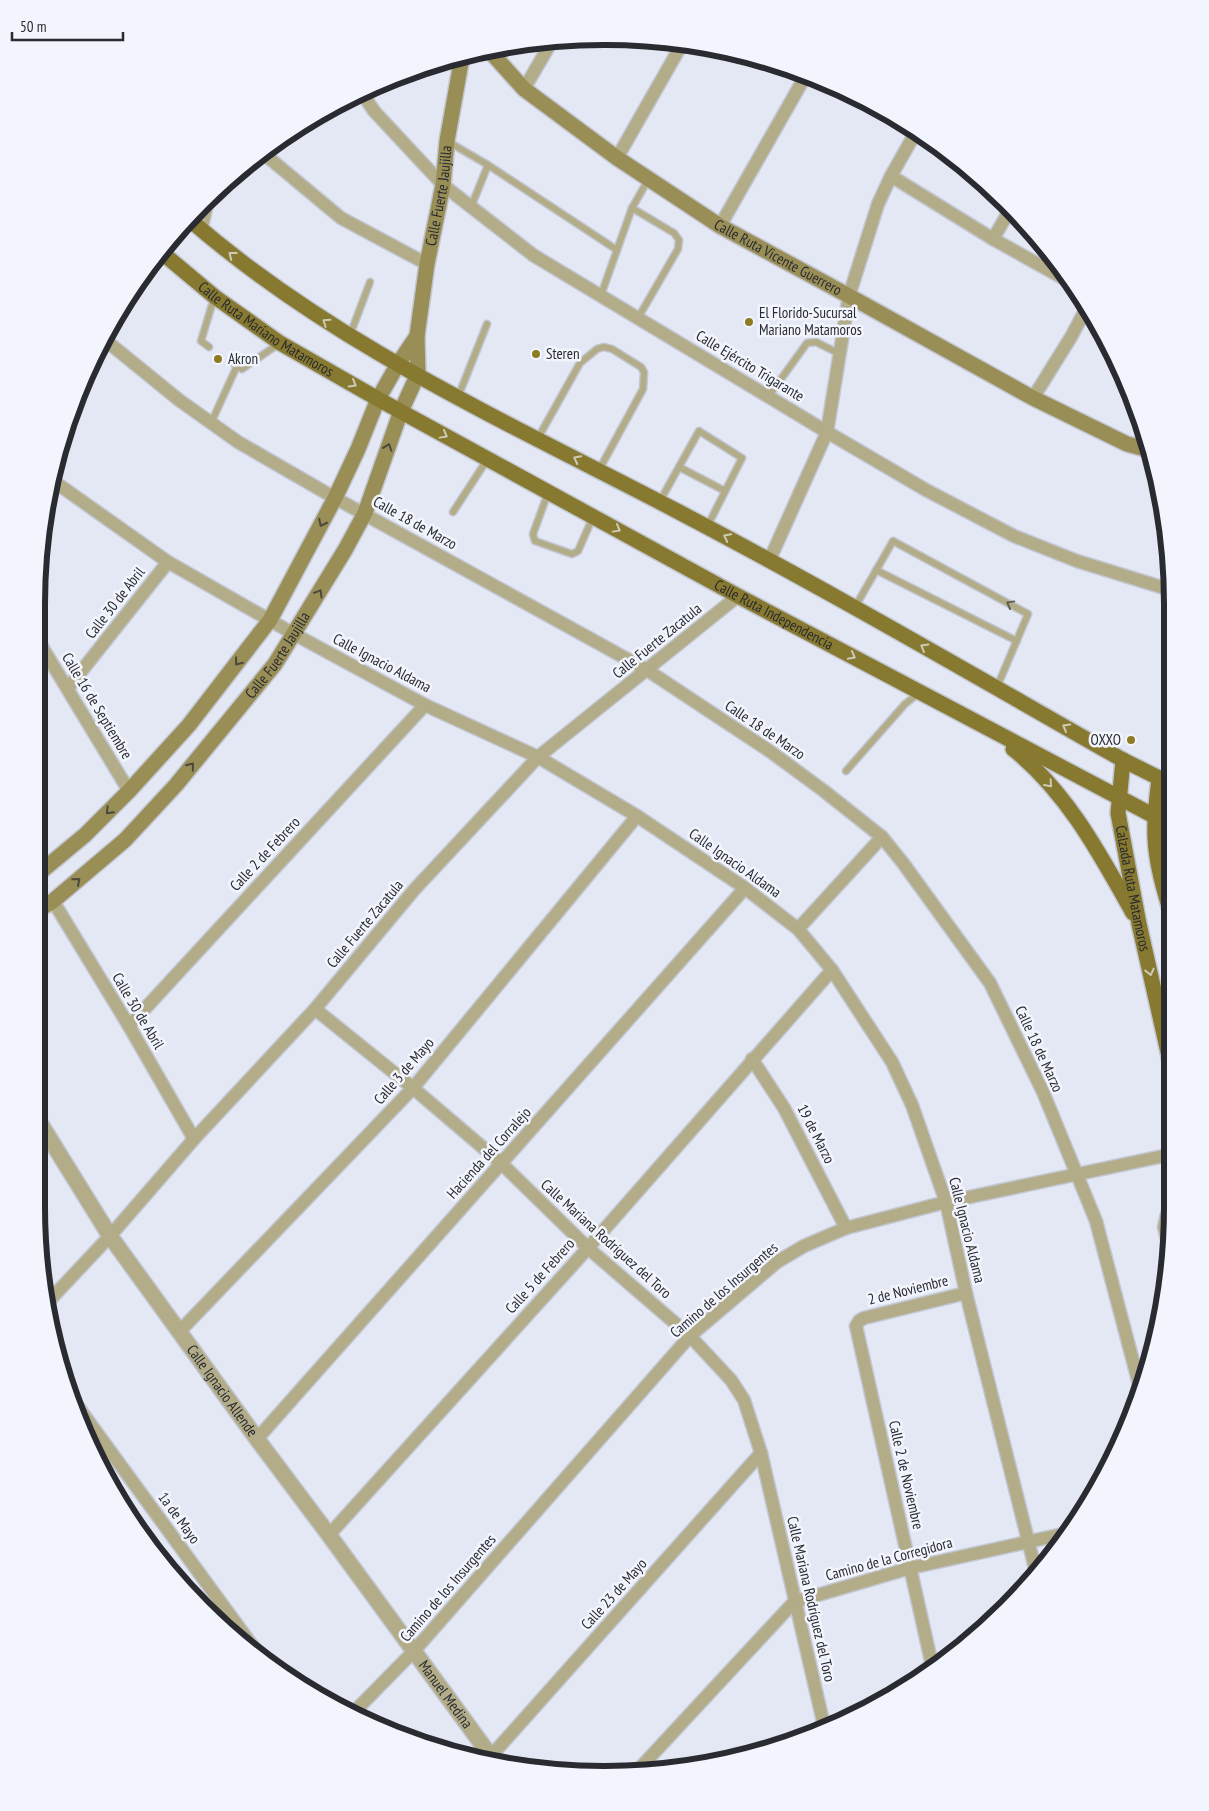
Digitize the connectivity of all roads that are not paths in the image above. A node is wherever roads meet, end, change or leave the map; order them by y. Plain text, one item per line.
1 (548, 48) edge
2 (679, 50) edge
3 (494, 56) edge
4 (461, 64) edge
5 (802, 82) edge
6 (524, 89) junction
7 (366, 99) edge
8 (913, 138) edge
9 (447, 141) junction
10 (269, 158) edge
11 (617, 158) junction
12 (488, 165) junction
13 (892, 176) junction
14 (649, 179) junction
15 (443, 185) junction
16 (471, 207) junction
17 (632, 208) junction
18 (208, 210) edge
19 (1006, 215) edge
20 (195, 225) edge
21 (720, 226) junction
22 (203, 232) junction
23 (993, 239) junction
24 (617, 250) junction
25 (167, 257) edge
26 (427, 264) junction
27 (1055, 274) edge
28 (370, 282) dead end
29 (601, 295) junction
30 (849, 296) junction
31 (214, 297) junction
32 (1083, 315) edge
33 (638, 318) junction
34 (487, 324) dead end
35 (350, 336) junction
36 (417, 336) junction
37 (280, 343) junction
38 (110, 344) edge
39 (209, 347) dead end
40 (840, 354) junction
41 (398, 364) junction
42 (418, 374) junction
43 (458, 397) junction
44 (768, 397) junction
45 (1033, 398) junction
46 (378, 399) junction
47 (401, 411) junction
48 (212, 423) junction
49 (827, 432) junction
50 (537, 438) junction
51 (1141, 448) edge
52 (488, 459) junction
53 (679, 466) junction
54 (599, 470) junction
55 (58, 485) edge
56 (725, 491) junction
57 (548, 492) junction
58 (335, 498) junction
59 (660, 502) junction
60 (454, 512) dead end
61 (365, 513) junction
62 (593, 517) junction
63 (707, 527) junction
64 (770, 560) junction
65 (168, 562) junction
66 (876, 570) junction
67 (1164, 588) edge
68 (738, 596) junction
69 (855, 608) junction
70 (270, 620) junction
71 (294, 634) junction
72 (1017, 640) junction
73 (45, 651) edge
74 (647, 670) junction
75 (68, 688) junction
76 (996, 688) junction
77 (920, 692) junction
78 (425, 706) junction
79 (987, 727) junction
80 (538, 757) junction
81 (1123, 760) junction
82 (846, 771) dead end
83 (1164, 781) edge
84 (1164, 788) edge
85 (129, 791) junction
86 (1118, 798) junction
87 (637, 816) junction
88 (1155, 817) junction
89 (1164, 822) edge
90 (882, 837) junction
91 (45, 868) edge
92 (1164, 887) edge
93 (745, 888) junction
94 (53, 902) junction
95 (45, 906) edge
96 (1139, 924) junction
97 (798, 929) junction
98 (832, 970) junction
99 (314, 1009) junction
100 (129, 1026) junction
101 (1164, 1034) edge
102 (752, 1059) junction
103 (414, 1088) junction
104 (45, 1131) edge
105 (194, 1139) junction
106 (1164, 1156) edge
107 (501, 1163) junction
108 (1077, 1175) junction
109 (946, 1202) junction
110 (1164, 1215) edge
111 (846, 1228) junction
112 (110, 1236) junction
113 (1163, 1236) edge
114 (588, 1248) junction
115 (966, 1293) junction
116 (53, 1297) edge
117 (858, 1321) joint
118 (179, 1332) junction
119 (690, 1336) junction
120 (1137, 1376) edge
121 (88, 1420) edge
122 (256, 1439) junction
123 (761, 1453) junction
124 (329, 1535) junction
125 (1056, 1536) edge
126 (1029, 1543) junction
127 (1034, 1564) edge
128 (910, 1568) junction
129 (794, 1602) junction
130 (241, 1631) edge
131 (414, 1651) junction
132 (931, 1660) edge
133 (358, 1708) edge
134 (823, 1721) edge
135 (489, 1754) edge
136 (496, 1755) edge
137 (644, 1765) edge

1 - 6 street
2 - 11 street
3 - 6 main road, Calle Ruta Vicente Guerrero
4 - 9 main road, Calle Fuerte Jaujilla
5 - 21 street
6 - 11 main road, Calle Ruta Vicente Guerrero
7 - 15 street, Calle Ejército Trigarante
8 - 13 street
9 - 12 lane
9 - 15 main road, Calle Fuerte Jaujilla
10 - 26 street
11 - 14 main road, Calle Ruta Vicente Guerrero
12 - 16 lane
12 - 24 lane
13 - 23 street
13 - 30 street
14 - 17 lane
14 - 21 main road, Calle Ruta Vicente Guerrero
15 - 16 street, Calle Ejército Trigarante
15 - 26 main road, Calle Fuerte Jaujilla
16 - 29 street, Calle Ejército Trigarante
17 - 24 lane
17 - 33 lane
18 - 22 lane
19 - 23 street
20 - 22 main road
21 - 30 main road, Calle Ruta Vicente Guerrero
35 -> 22 main road
23 - 27 street
24 - 29 lane
25 - 31 main road, Calle Ruta Mariano Matamoros
26 - 36 main road, Calle Fuerte Jaujilla
28 - 35 lane
29 - 33 street, Calle Ejército Trigarante
30 - 40 street
30 - 45 main road, Calle Ruta Vicente Guerrero
31 - 37 main road, Calle Ruta Mariano Matamoros
31 - 39 lane
32 - 45 street
33 - 44 street, Calle Ejército Trigarante
34 - 43 lane
35 - 41 main road
36 - 41 main road, Calle Fuerte Jaujilla
36 - 42 main road, Calle Fuerte Jaujilla
37 -> 46 main road, Calle Ruta Mariano Matamoros
37 - 48 lane
38 - 48 street, Calle 18 de Marzo
40 - 44 lane
40 - 49 street
41 - 42 main road
41 - 46 main road, Calle Fuerte Jaujilla
42 - 43 main road
42 - 47 main road, Calle Fuerte Jaujilla
43 - 50 main road
44 - 49 street, Calle Ejército Trigarante
45 - 51 main road, Calle Ruta Vicente Guerrero
46 - 47 main road, Calle Ruta Independencia
46 - 58 main road, Calle Fuerte Jaujilla
47 -> 52 main road, Calle Ruta Independencia
61 -> 47 main road, Calle Fuerte Jaujilla
48 - 58 street, Calle 18 de Marzo
49 - 64 street
49 - 67 street, Calle Ejército Trigarante
54 -> 50 main road
50 - 54 lane
52 - 57 main road, Calle Ruta Independencia
52 - 60 lane
53 - 56 lane
53 - 56 lane
53 - 59 lane
54 - 59 main road
55 - 65 street, Calle Ignacio Aldama
56 - 63 lane
57 - 62 main road, Calle Ruta Independencia
57 - 62 lane
58 - 61 street, Calle 18 de Marzo
58 -> 70 main road, Calle Fuerte Jaujilla
59 - 63 main road
71 -> 61 main road, Calle Fuerte Jaujilla
61 - 74 street, Calle 18 de Marzo
62 -> 68 main road, Calle Ruta Independencia
64 -> 63 main road
64 - 69 main road
65 - 70 street, Calle Ignacio Aldama
65 - 75 street, Calle 30 de Abril
66 - 69 lane
66 - 72 lane
72 -> 66 lane
68 - 74 street, Calle Fuerte Zacatula
68 -> 77 main road, Calle Ruta Independencia
76 -> 69 main road
70 - 71 street, Calle Ignacio Aldama
70 -> 85 main road, Calle Fuerte Jaujilla
71 - 78 street, Calle Ignacio Aldama
94 -> 71 main road, Calle Fuerte Jaujilla
72 - 76 lane
73 - 75 street, Calle 16 de Septiembre
74 - 80 street, Calle Fuerte Zacatula
74 - 90 street, Calle 18 de Marzo
75 - 85 street, Calle 16 de Septiembre
81 -> 76 main road
77 - 79 main road, Calle Ruta Independencia
77 - 82 lane
78 - 80 street, Calle Ignacio Aldama
78 - 100 street, Calle 2 de Febrero
79 - 86 main road, Calle Ruta Independencia
79 -> 96 main road
80 - 87 street, Calle Ignacio Aldama
80 - 99 street, Calle Fuerte Zacatula
81 - 83 main road
81 - 86 main road, Calzada Ruta Matamoros
84 - 88 main road, Calzada Ruta Matamoros
85 -> 91 main road, Calle Fuerte Jaujilla
86 - 88 main road, Calle Ruta Independencia
86 - 96 main road, Calzada Ruta Matamoros
87 - 93 street, Calle Ignacio Aldama
87 - 103 street, Calle 3 de Mayo
88 - 89 main road, Calle Ruta Independencia
88 - 92 main road, Calzada Ruta Matamoros
90 - 97 street
90 - 108 street, Calle 18 de Marzo
93 - 97 street, Calle Ignacio Aldama
93 - 107 street, Hacienda del Corralejo
94 - 95 main road, Calle Fuerte Jaujilla
94 - 100 street, Calle 30 de Abril
96 -> 101 main road, Calzada Ruta Matamoros
97 - 98 street, Calle Ignacio Aldama
98 - 102 street, Calle 5 de Febrero
98 - 109 street, Calle Ignacio Aldama
99 - 103 street, Calle Mariana Rodríguez del Toro
99 - 105 street, Calle Fuerte Zacatula
100 - 105 street, Calle 30 de Abril
102 - 111 street, 19 de Marzo
102 - 114 street, Calle 5 de Febrero
103 - 107 street, Calle Mariana Rodríguez del Toro
103 - 118 street, Calle 3 de Mayo
104 - 112 street, Calle Ignacio Allende
105 - 112 street, Calle Fuerte Zacatula
106 - 108 street, Camino de los Insurgentes
107 - 114 street, Calle Mariana Rodríguez del Toro
107 - 122 street, Hacienda del Corralejo
108 - 109 street, Camino de los Insurgentes
108 - 120 street, Calle 18 de Marzo
109 - 111 street, Camino de los Insurgentes
109 - 115 street, Calle Ignacio Aldama
110 - 113 lane
111 - 119 street, Camino de los Insurgentes
112 - 116 street, Calle Fuerte Zacatula
112 - 118 street, Calle Ignacio Allende
114 - 119 street, Calle Mariana Rodríguez del Toro
114 - 124 street, Calle 5 de Febrero
115 - 117 street, 2 de Noviembre
115 - 126 street, Calle Ignacio Aldama
117 - 128 street, Calle 2 de Noviembre
118 - 122 street, Calle Ignacio Allende
119 - 123 street, Calle Mariana Rodríguez del Toro
119 - 131 street, Camino de los Insurgentes
121 - 130 street, 1a de Mayo
122 - 124 street, Calle Ignacio Allende
123 - 129 street, Calle Mariana Rodríguez del Toro
123 - 136 street, Calle 23 de Mayo
124 - 131 street, Calle Ignacio Allende
125 - 126 street, Camino de la Corregidora
126 - 127 street, Calle Ignacio Aldama
126 - 128 street, Camino de la Corregidora
128 - 129 street, Camino de la Corregidora
128 - 132 street, Calle 2 de Noviembre
129 - 134 street, Calle Mariana Rodríguez del Toro
129 - 137 street
131 - 133 street, Camino de los Insurgentes
131 - 135 street, Manuel Medina

